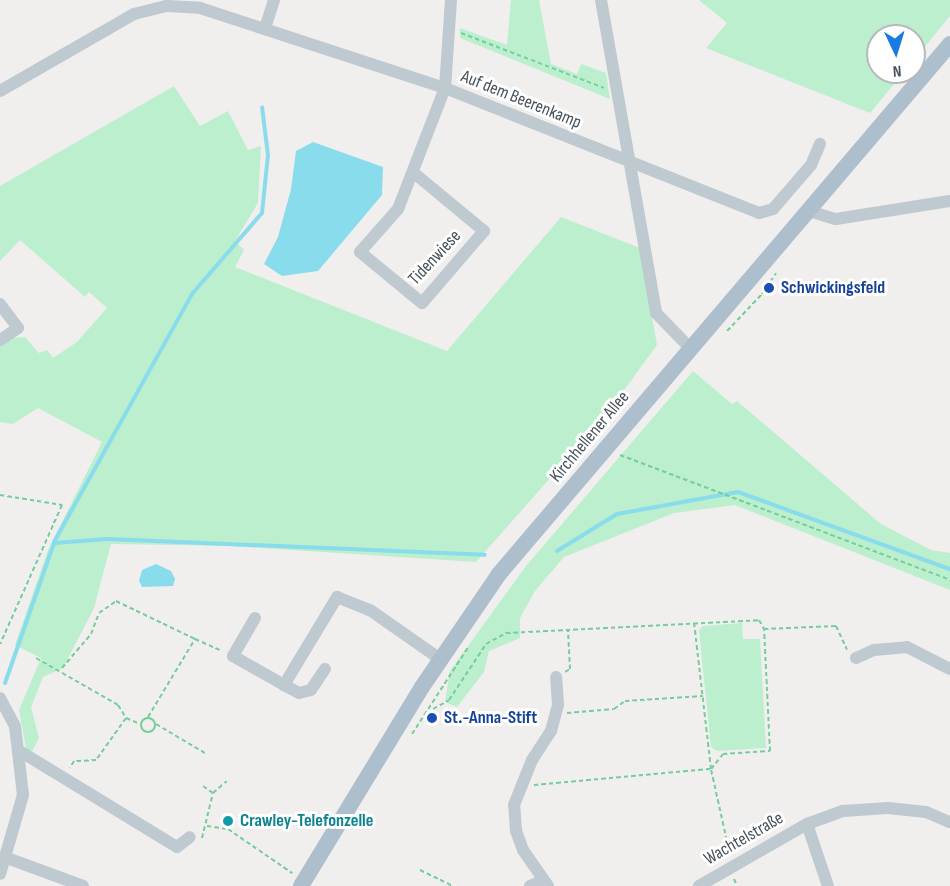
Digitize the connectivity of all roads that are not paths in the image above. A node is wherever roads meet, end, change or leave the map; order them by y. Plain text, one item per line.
1 (274, 0) edge
2 (451, 0) edge
3 (601, 0) edge
4 (266, 28) junction
5 (950, 44) edge
6 (445, 88) junction
7 (0, 91) edge
8 (820, 144) dead end
9 (631, 164) junction
10 (414, 172) junction
11 (950, 201) edge
12 (809, 210) junction
13 (0, 304) edge
14 (0, 340) edge
15 (690, 348) junction
16 (255, 618) dead end
17 (856, 658) road end
18 (440, 659) junction
19 (325, 669) dead end
20 (950, 669) edge
21 (556, 677) road end
22 (284, 686) junction
23 (0, 698) edge
24 (18, 750) junction
25 (950, 822) edge
26 (807, 824) junction
27 (194, 840) road end
28 (8, 858) junction
29 (0, 874) edge
30 (297, 880) edge
31 (540, 884) edge
32 (83, 886) edge
33 (699, 886) edge
34 (828, 886) edge

1 - 4 street
2 - 6 street, Tidenwiese
3 - 9 street
4 - 6 street, Auf dem Beerenkamp
4 - 7 street, Auf dem Beerenkamp
5 - 12 main road, Kirchhellener Allee
6 - 9 street, Auf dem Beerenkamp
6 - 10 street, Tidenwiese
8 - 9 street, Auf dem Beerenkamp
9 - 15 street
10 - 10 street, Tidenwiese
11 - 12 street
12 - 15 main road, Kirchhellener Allee
13 - 14 street
15 - 18 main road, Kirchhellener Allee
16 - 22 street
17 - 20 street
18 - 22 street
18 - 30 main road, Kirchhellener Allee
19 - 22 street
21 - 31 street
23 - 24 street
24 - 27 street
24 - 28 street
25 - 26 street, Wachtelstraße
26 - 33 street, Wachtelstraße
26 - 34 street, Wachtelstraße
28 - 29 street
28 - 32 street

